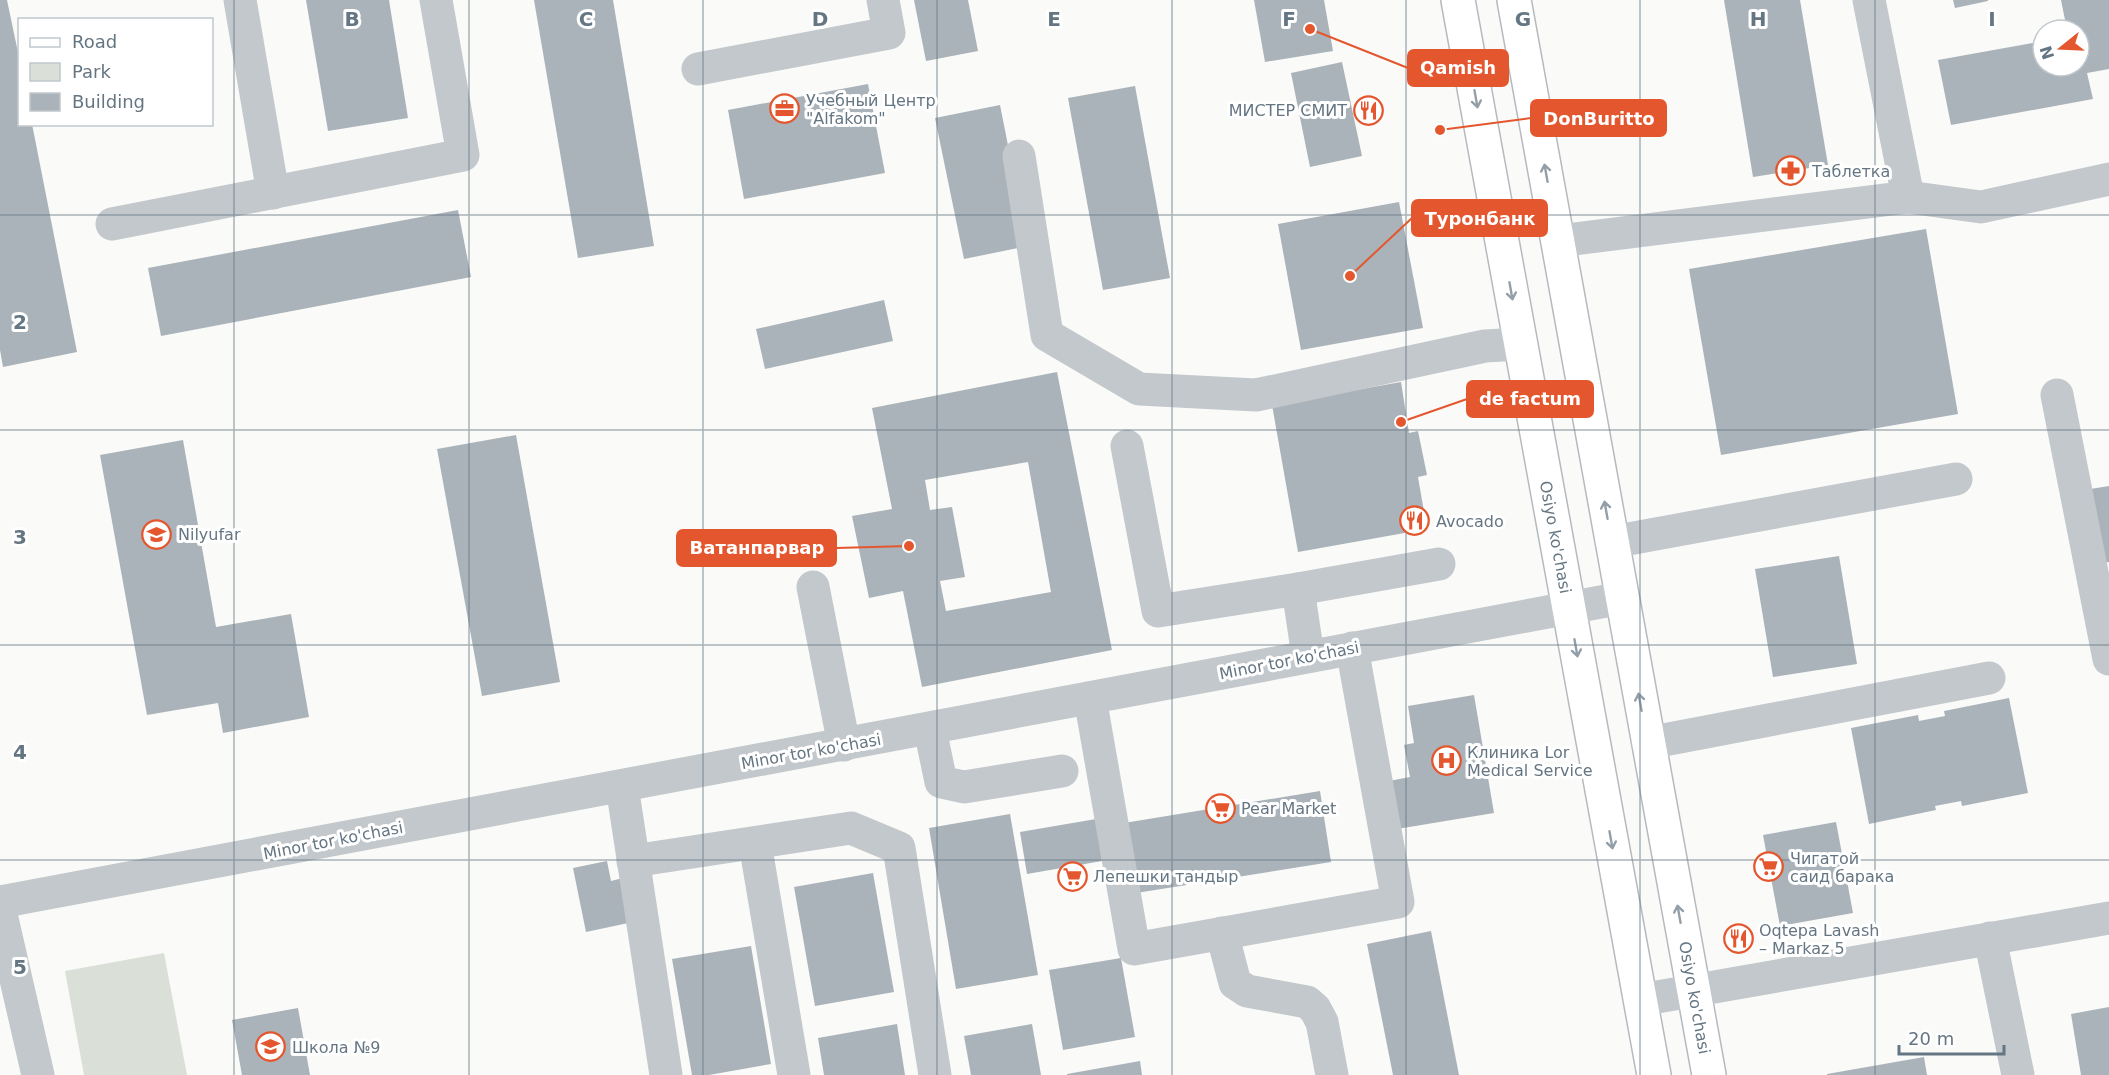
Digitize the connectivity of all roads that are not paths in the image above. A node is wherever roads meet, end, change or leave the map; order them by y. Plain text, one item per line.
1 (240, 0) edge
2 (436, 0) edge
3 (883, 0) edge
4 (1458, 0) edge
5 (1514, 0) edge
6 (1869, 0) edge
7 (698, 69) dead end
8 (1019, 156) dead end
9 (2109, 179) edge
10 (273, 193) junction
11 (1908, 197) junction
12 (112, 224) dead end
13 (1558, 241) junction
14 (1520, 344) junction
15 (2057, 394) dead end
16 (1127, 446) dead end
17 (1956, 479) dead end
18 (1612, 542) junction
19 (1439, 564) dead end
20 (813, 587) dead end
21 (1298, 589) junction
22 (1622, 598) junction
23 (1568, 608) junction
24 (1352, 648) junction
25 (1308, 656) junction
26 (2109, 659) edge
27 (1989, 678) dead end
28 (1090, 698) junction
29 (930, 729) junction
30 (1648, 744) junction
31 (844, 745) junction
32 (1062, 771) dead end
33 (622, 786) junction
34 (755, 843) junction
35 (633, 861) junction
36 (0, 902) edge
37 (0, 910) edge
38 (2109, 918) edge
39 (1222, 933) junction
40 (1990, 938) junction
41 (1693, 990) junction
42 (1640, 1000) junction
43 (38, 1075) edge
44 (666, 1075) edge
45 (794, 1075) edge
46 (935, 1075) edge
47 (1332, 1075) edge
48 (1654, 1075) edge
49 (1709, 1075) edge
50 (2018, 1075) edge

1 - 10 street
2 - 10 street
3 - 7 street
4 -> 14 main road, Osiyo ko'chasi
13 -> 5 main road, Osiyo ko'chasi
6 - 11 street
8 - 14 street
9 - 11 street
10 - 12 street
11 - 13 street
18 -> 13 main road, Osiyo ko'chasi
14 - 23 main road, Osiyo ko'chasi
15 - 26 street
16 - 21 street
17 - 18 street
18 - 22 main road, Osiyo ko'chasi
19 - 21 street
20 - 31 street
21 - 25 street
22 - 23 street, Minor tor ko'chasi
30 -> 22 main road, Osiyo ko'chasi
23 - 24 street, Minor tor ko'chasi
23 -> 42 main road, Osiyo ko'chasi
24 - 25 street, Minor tor ko'chasi
24 - 39 street
25 - 28 street, Minor tor ko'chasi
27 - 30 street
28 - 29 street, Minor tor ko'chasi
28 - 39 street
29 - 31 street, Minor tor ko'chasi
29 - 32 street
41 -> 30 main road, Osiyo ko'chasi
31 - 33 street, Minor tor ko'chasi
33 - 35 street
33 - 36 street, Minor tor ko'chasi
34 - 35 street
34 - 45 street
34 - 46 street
35 - 44 street
37 - 43 street
38 - 40 street
39 - 47 street
40 - 41 street
40 - 50 street
41 - 42 street
41 - 49 main road, Osiyo ko'chasi
42 - 48 main road, Osiyo ko'chasi

